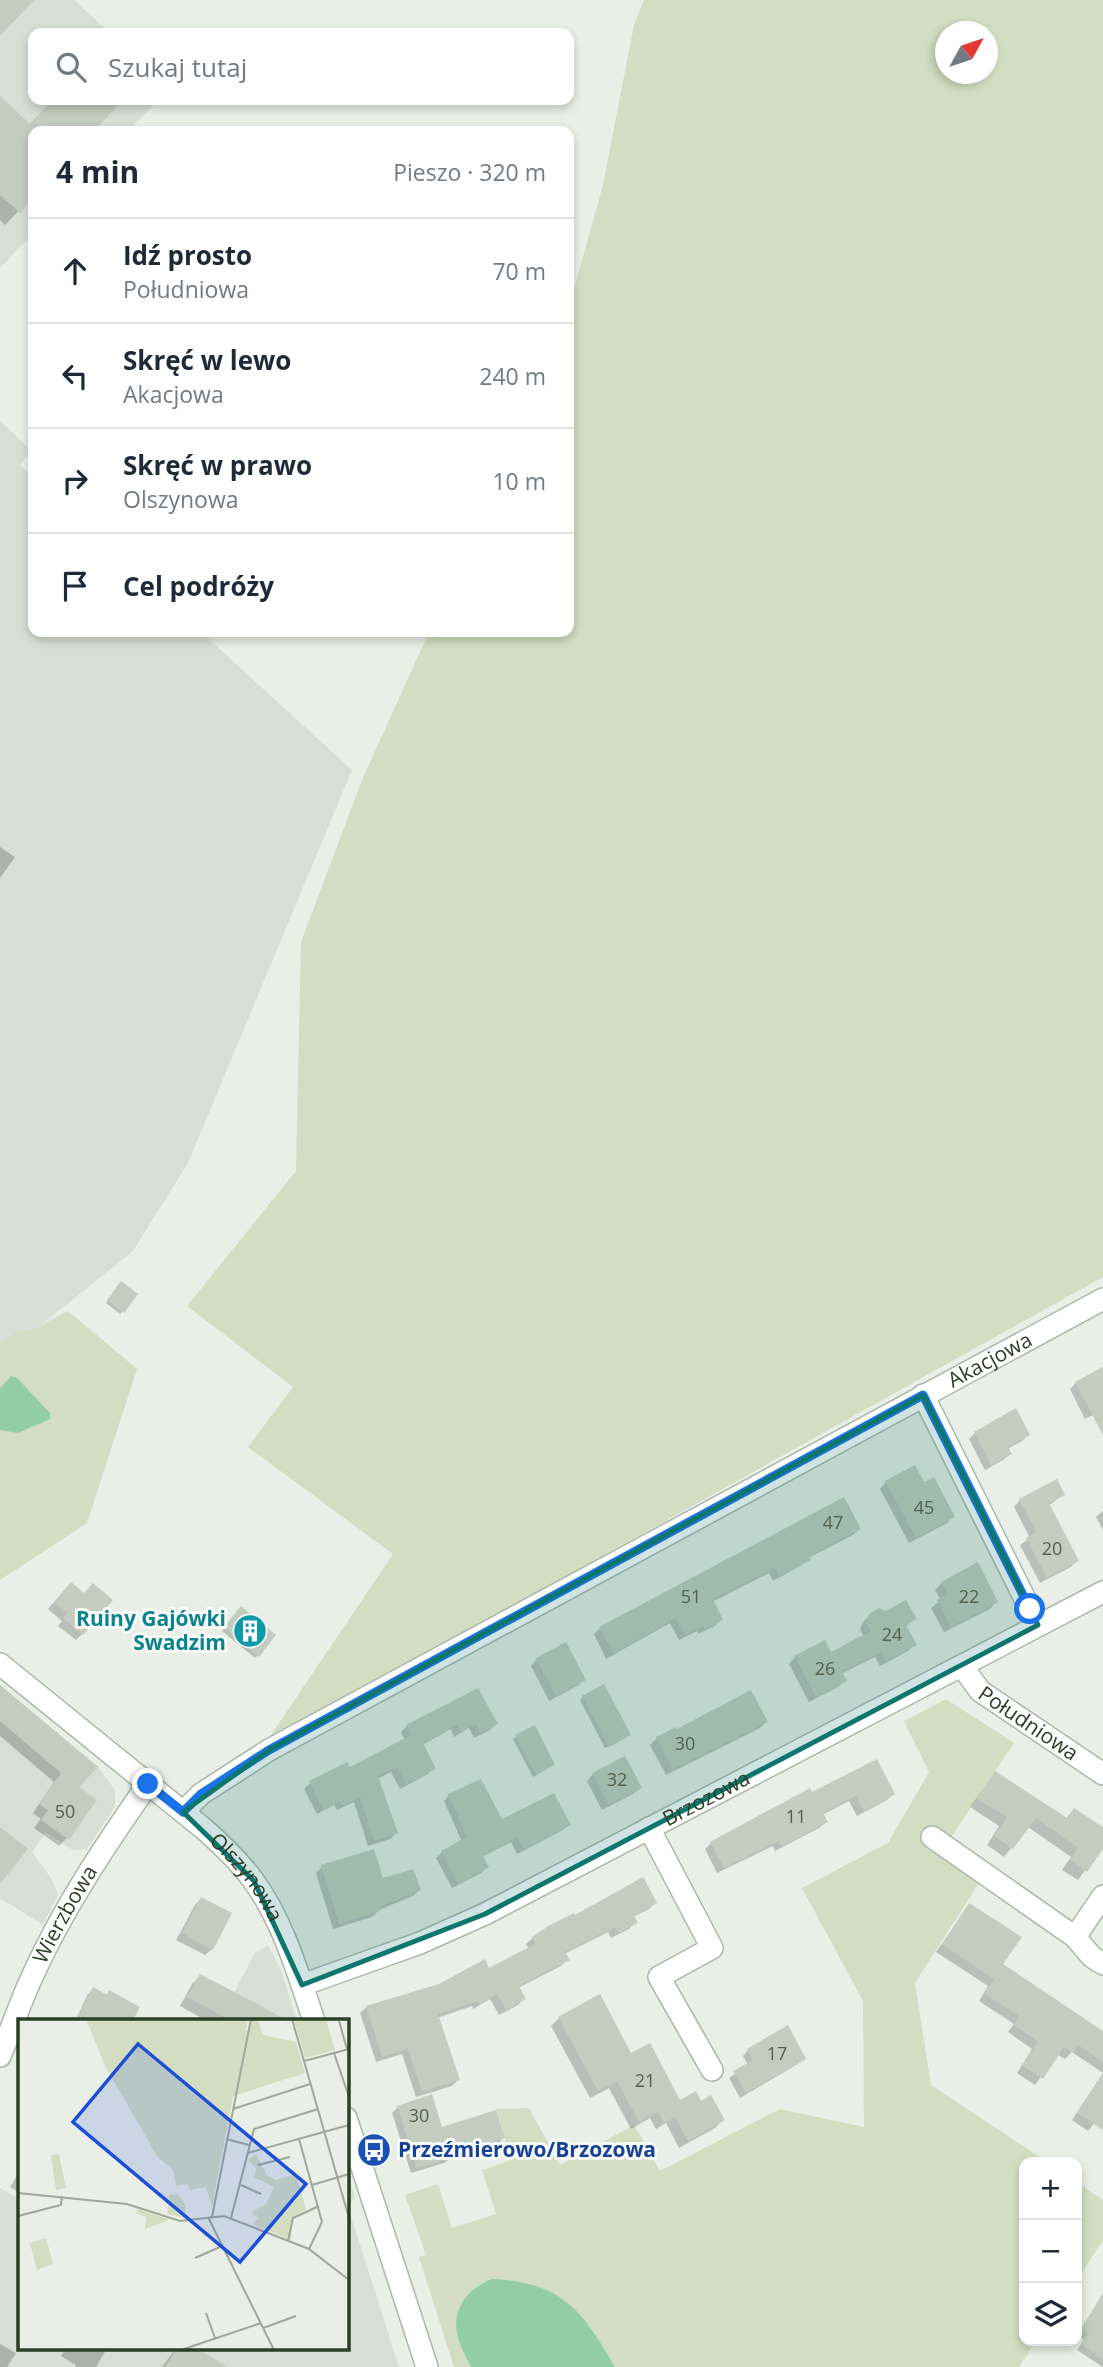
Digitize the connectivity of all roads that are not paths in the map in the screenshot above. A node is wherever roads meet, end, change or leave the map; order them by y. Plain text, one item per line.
1 (1103, 1299) edge
2 (923, 1395) junction
3 (1103, 1592) edge
4 (1038, 1625) junction
5 (0, 1664) edge
6 (962, 1666) junction
7 (1103, 1774) edge
8 (148, 1784) junction
9 (183, 1812) junction
10 (649, 1828) junction
11 (932, 1837) dead end
12 (1103, 1896) edge
13 (1075, 1937) junction
14 (1103, 1964) edge
15 (302, 1985) junction
16 (313, 2019) edge
17 (0, 2056) edge
18 (712, 2070) dead end
19 (348, 2124) edge
20 (427, 2367) edge

1 - 2 street, Akacjowa
2 - 4 street
2 - 9 street, Akacjowa
3 - 4 street, Brzozowa
4 - 6 street, Brzozowa
5 - 8 street, Olszynowa
6 - 7 street, Południowa
6 - 10 street, Brzozowa
8 - 9 street, Olszynowa
8 - 17 street, Wierzbowa
9 - 15 street, Olszynowa
10 - 15 street, Brzozowa
10 - 18 street
11 - 13 street
12 - 13 street
13 - 14 street
15 - 16 street, Olszynowa
19 - 20 street

